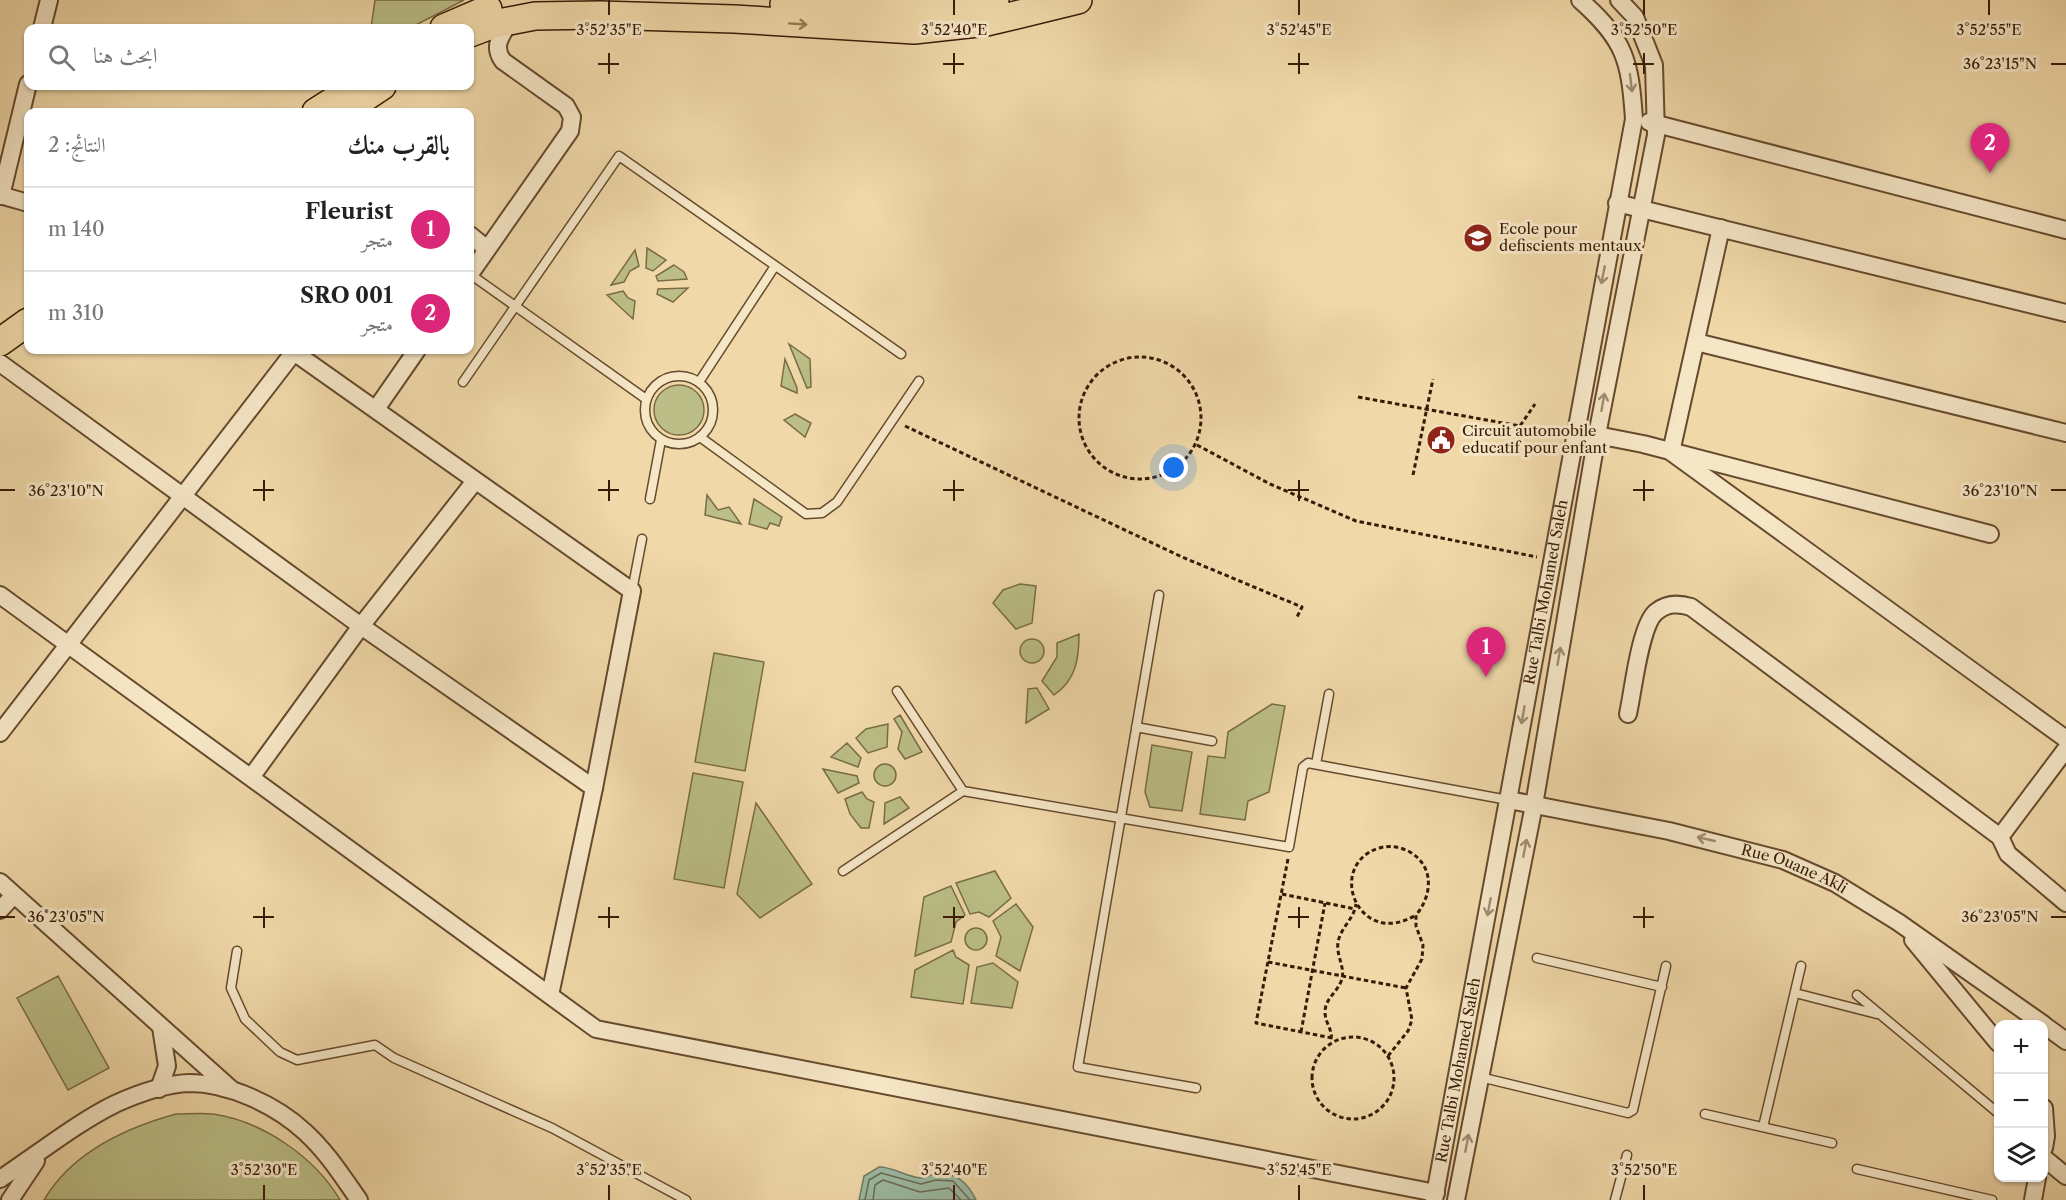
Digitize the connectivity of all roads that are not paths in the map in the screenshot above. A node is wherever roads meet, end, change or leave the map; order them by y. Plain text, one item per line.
1 (49, 0) edge
2 (530, 0) edge
3 (684, 0) edge
4 (994, 0) edge
5 (1078, 0) edge
6 (1580, 0) edge
7 (1619, 0) edge
8 (510, 21) junction
9 (43, 24) edge
10 (452, 24) edge
11 (474, 32) edge
12 (27, 90) edge
13 (351, 90) edge
14 (376, 90) edge
15 (322, 108) edge
16 (348, 108) edge
17 (1634, 118) junction
18 (1658, 123) junction
19 (1, 196) edge
20 (24, 201) edge
21 (1617, 203) junction
22 (1642, 209) junction
23 (1720, 228) junction
24 (2066, 230) edge
25 (474, 239) edge
26 (487, 249) junction
27 (775, 266) junction
28 (474, 268) edge
29 (474, 277) edge
30 (516, 307) junction
31 (2066, 313) edge
32 (24, 325) edge
33 (0, 342) edge
34 (1696, 342) junction
35 (291, 354) edge
36 (297, 354) edge
37 (414, 354) edge
38 (901, 354) dead end
39 (0, 363) edge
40 (919, 381) dead end
41 (463, 382) dead end
42 (699, 382) junction
43 (646, 399) junction
44 (376, 409) junction
45 (2066, 432) edge
46 (1597, 435) junction
47 (700, 437) junction
48 (661, 440) junction
49 (1671, 452) junction
50 (475, 481) junction
51 (183, 497) junction
52 (650, 499) dead end
53 (1990, 534) dead end
54 (642, 539) dead end
55 (632, 591) junction
56 (0, 595) edge
57 (1159, 595) dead end
58 (361, 627) junction
59 (69, 644) junction
60 (897, 691) dead end
61 (1329, 694) dead end
62 (1628, 714) dead end
63 (1136, 727) junction
64 (0, 733) edge
65 (2066, 739) edge
66 (1212, 741) dead end
67 (2066, 748) edge
68 (1316, 764) junction
69 (2060, 767) edge
70 (252, 776) junction
71 (594, 788) junction
72 (963, 790) junction
73 (1509, 800) junction
74 (1534, 805) junction
75 (1120, 818) junction
76 (2000, 837) junction
77 (843, 871) dead end
78 (0, 882) edge
79 (14, 895) junction
80 (2066, 903) edge
81 (0, 910) edge
82 (1898, 922) junction
83 (237, 951) dead end
84 (1537, 958) dead end
85 (1666, 966) dead end
86 (1801, 966) dead end
87 (1662, 987) junction
88 (1795, 993) junction
89 (550, 995) junction
90 (1857, 995) dead end
91 (1880, 1015) junction
92 (2036, 1020) edge
93 (161, 1028) junction
94 (2048, 1028) edge
95 (1994, 1038) edge
96 (2066, 1041) edge
97 (1480, 1077) junction
98 (1196, 1088) dead end
99 (159, 1089) junction
100 (233, 1091) junction
101 (1994, 1110) edge
102 (1705, 1114) dead end
103 (1763, 1127) junction
104 (1832, 1143) dead end
105 (53, 1145) junction
106 (1627, 1155) dead end
107 (2048, 1162) edge
108 (1857, 1169) dead end
109 (2066, 1176) edge
110 (0, 1179) edge
111 (2036, 1182) edge
112 (1435, 1197) edge
113 (10, 1200) edge
114 (359, 1200) edge
115 (686, 1200) edge
116 (1456, 1200) edge
117 (1615, 1200) edge
118 (1992, 1200) edge
119 (2033, 1200) edge

1 - 9 street
2 - 10 highway
3 - 4 highway
8 -> 5 highway
6 -> 17 street, Rue Talbi Mohamed Saleh
7 - 18 street, Rue Talbi Mohamed Saleh
8 - 11 highway
8 - 26 street
12 - 19 street
13 - 15 highway
14 - 16 highway
17 - 18 street
17 - 21 street, Rue Talbi Mohamed Saleh
18 - 22 street, Rue Talbi Mohamed Saleh
18 - 24 street
19 - 20 street
21 - 22 street
21 -> 73 street, Rue Talbi Mohamed Saleh
22 - 23 street
46 -> 22 street, Rue Talbi Mohamed Saleh
23 - 31 street
23 - 34 street
25 - 26 street
26 - 28 street
27 - 30 lane
27 - 38 lane
27 - 42 lane
29 - 30 lane
30 - 41 lane
30 - 43 lane
32 - 33 highway
34 - 45 street
34 - 49 street
35 - 51 street
36 - 44 street
37 - 44 street
39 - 51 street
40 - 47 lane
42 - 43 lane
42 - 47 lane
43 - 48 lane
44 - 50 street
46 - 49 street
74 -> 46 street, Rue Talbi Mohamed Saleh
47 - 48 lane
48 - 52 lane
49 - 53 street
49 - 65 street
50 - 55 street
50 - 58 street
51 - 58 street
51 - 59 street
54 - 55 lane
55 - 71 street
56 - 59 street
57 - 63 lane
58 - 70 street
58 - 71 street
59 - 64 street
59 - 70 street
60 - 72 lane
61 - 68 lane
62 - 76 street
63 - 66 lane
63 - 75 lane
67 - 69 street
68 - 73 lane
68 - 75 lane
69 - 76 street
70 - 89 street
71 - 89 street
72 - 75 lane
72 - 77 lane
73 - 74 street, Rue Ouane Akli
73 -> 112 street, Rue Talbi Mohamed Saleh
82 -> 74 street, Rue Ouane Akli
97 -> 74 street, Rue Talbi Mohamed Saleh
75 - 98 lane
76 - 80 street
78 - 79 street
79 - 81 street
79 - 93 street
82 - 92 street, Rue Ouane Akli
82 - 95 street
83 - 115 lane
84 - 87 lane
85 - 87 lane
86 - 88 lane
87 - 97 lane
88 - 91 lane
88 - 103 lane
89 - 112 street
90 - 91 lane
91 - 101 lane
93 - 99 street
93 - 100 street
94 - 96 street, Rue Ouane Akli
116 -> 97 street, Rue Talbi Mohamed Saleh
99 - 100 street
99 - 105 street
100 - 114 street
102 - 103 lane
103 - 104 lane
105 - 110 street
105 - 113 street
106 - 117 lane
107 - 109 street
108 - 118 lane
111 - 119 street

